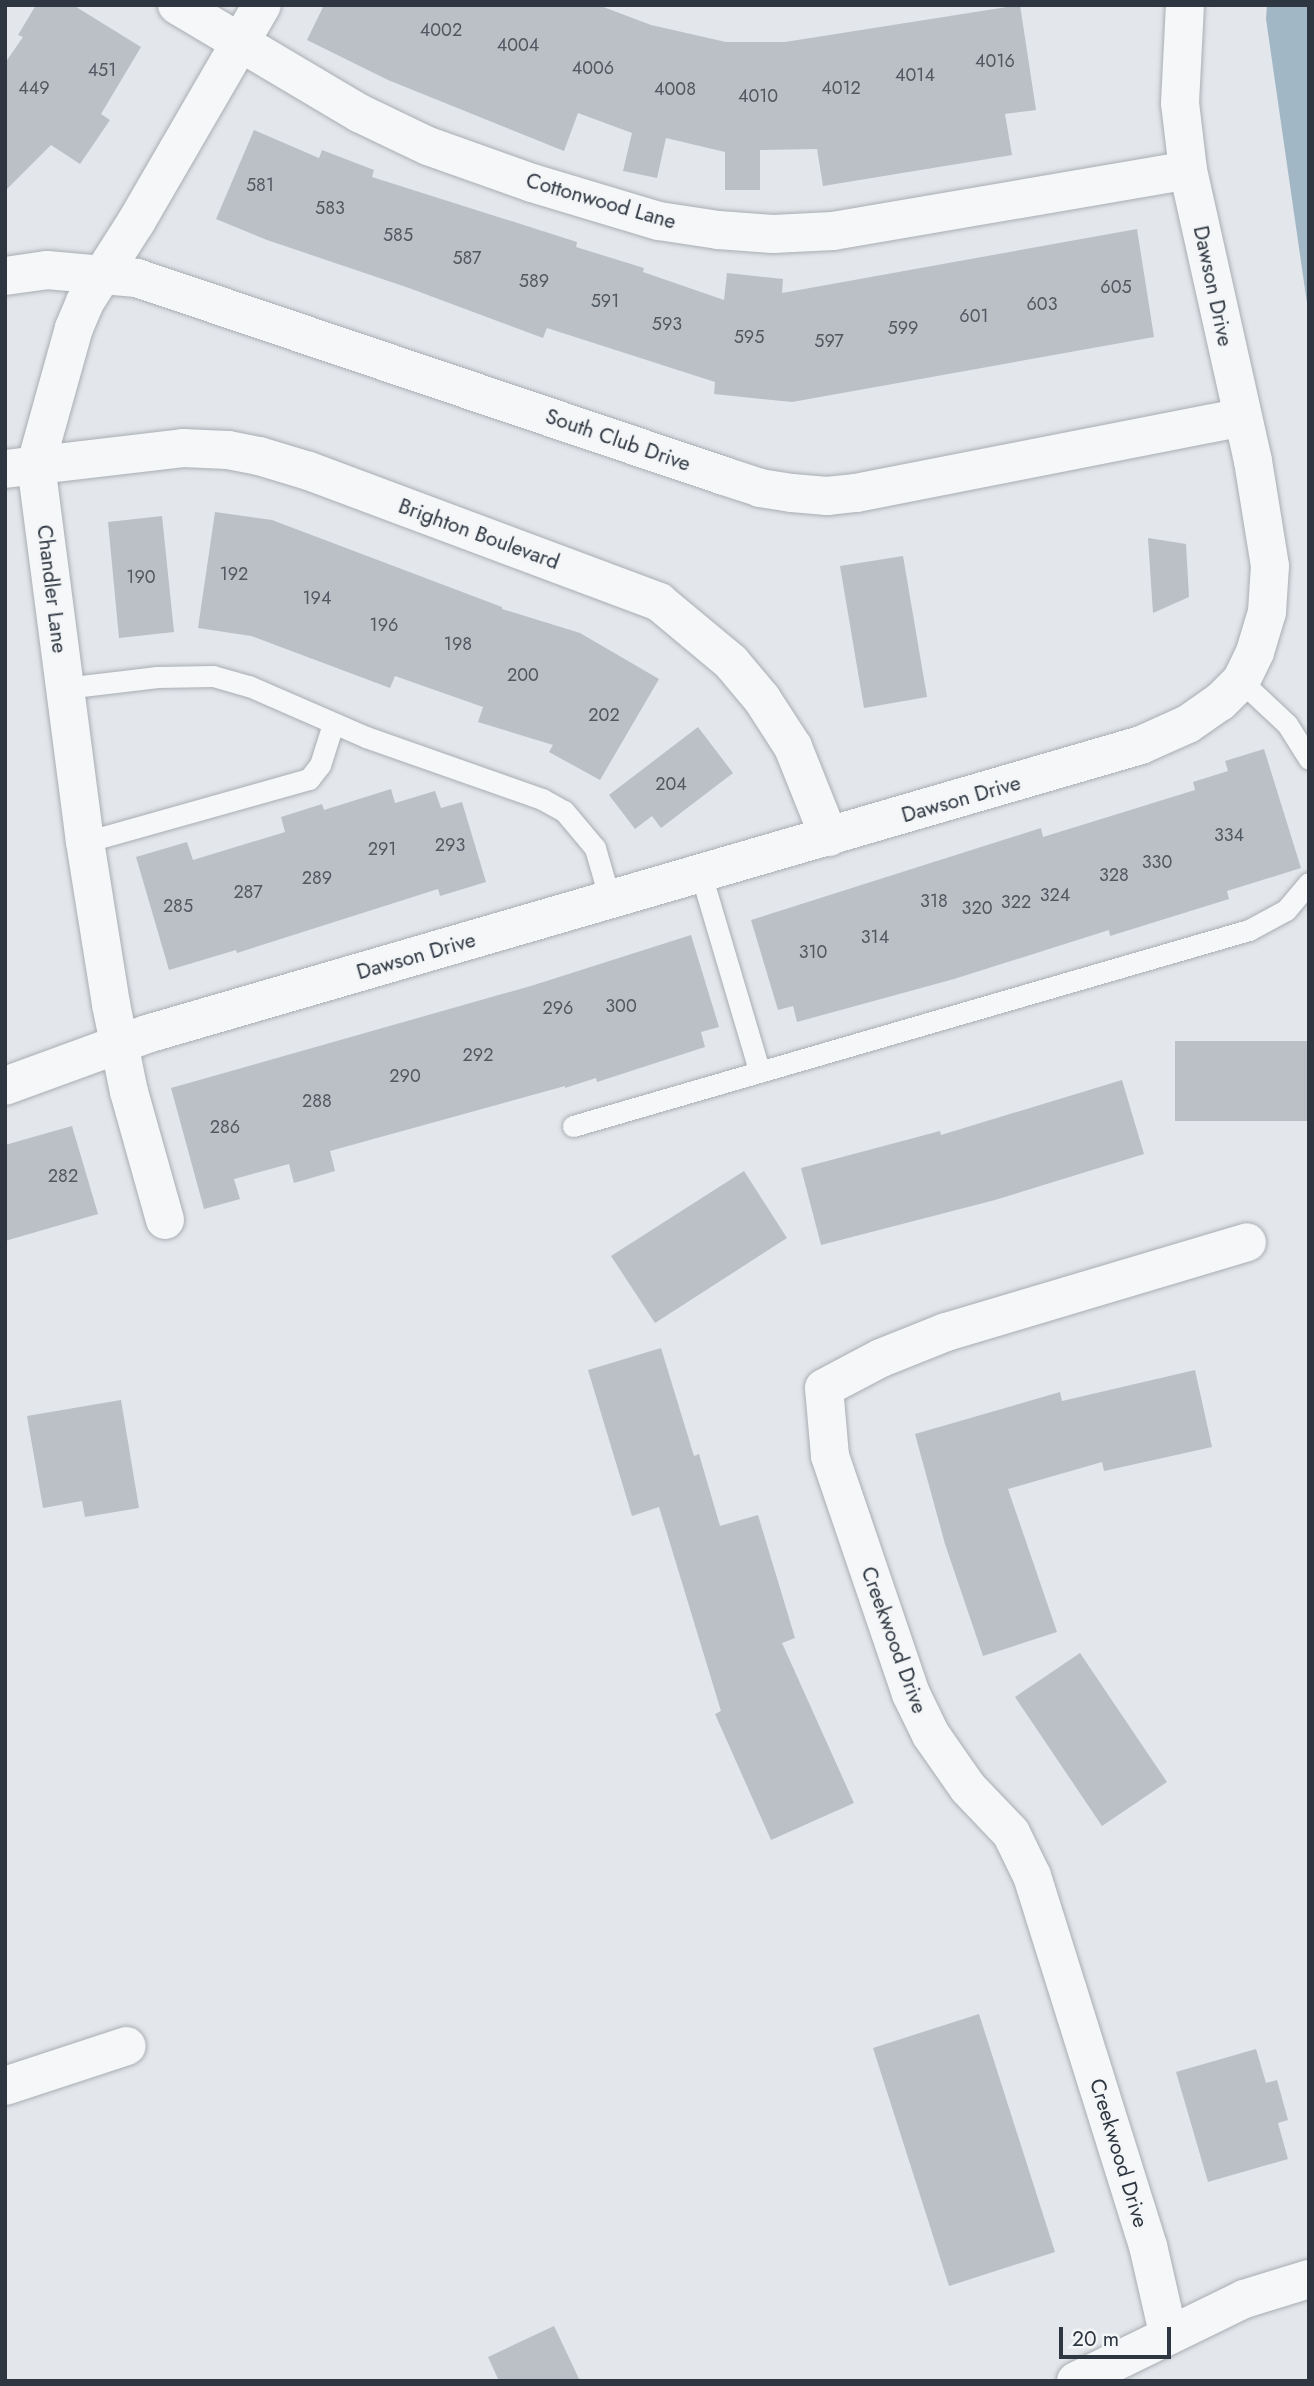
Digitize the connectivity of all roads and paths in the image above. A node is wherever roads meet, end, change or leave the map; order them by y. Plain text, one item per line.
1 (177, 5) edge
2 (262, 5) edge
3 (1185, 5) edge
4 (239, 43) junction
5 (1188, 170) junction
6 (102, 275) junction
7 (5, 276) edge
8 (1242, 417) junction
9 (21, 467) edge
10 (1241, 681) junction
11 (65, 688) junction
12 (334, 724) junction
13 (1309, 759) edge
14 (829, 837) junction
15 (85, 842) junction
16 (701, 874) junction
17 (1309, 883) edge
18 (610, 900) junction
19 (119, 1044) junction
20 (759, 1070) junction
21 (5, 1086) edge
22 (573, 1126) dead end
23 (165, 1220) dead end
24 (1247, 1242) dead end
25 (127, 2046) dead end
26 (5, 2086) edge
27 (1309, 2279) edge
28 (1168, 2333) junction
29 (1076, 2381) edge

1 - 4 street, Cottonwood Lane
2 - 4 street, Chandler Lane
3 - 5 street, Dawson Drive
4 - 5 street, Cottonwood Lane
4 - 6 street, Chandler Lane
5 - 8 street, Dawson Drive
6 - 7 street, South Club Drive
6 - 8 street, South Club Drive
6 - 9 street, Chandler Lane
8 - 10 street, Dawson Drive
9 - 11 street, Chandler Lane
9 - 14 street, Brighton Boulevard
10 - 13 lane
10 - 14 street, Dawson Drive
11 - 12 lane
11 - 15 street, Chandler Lane
12 - 15 lane
12 - 18 lane
14 - 16 street, Dawson Drive
15 - 19 street, Chandler Lane
16 - 18 street, Dawson Drive
16 - 20 lane
17 - 20 lane
18 - 19 street, Dawson Drive
19 - 21 street, Dawson Drive
19 - 23 street, Chandler Lane
20 - 22 lane
24 - 28 street, Creekwood Drive
25 - 26 street
27 - 28 street
28 - 29 street

